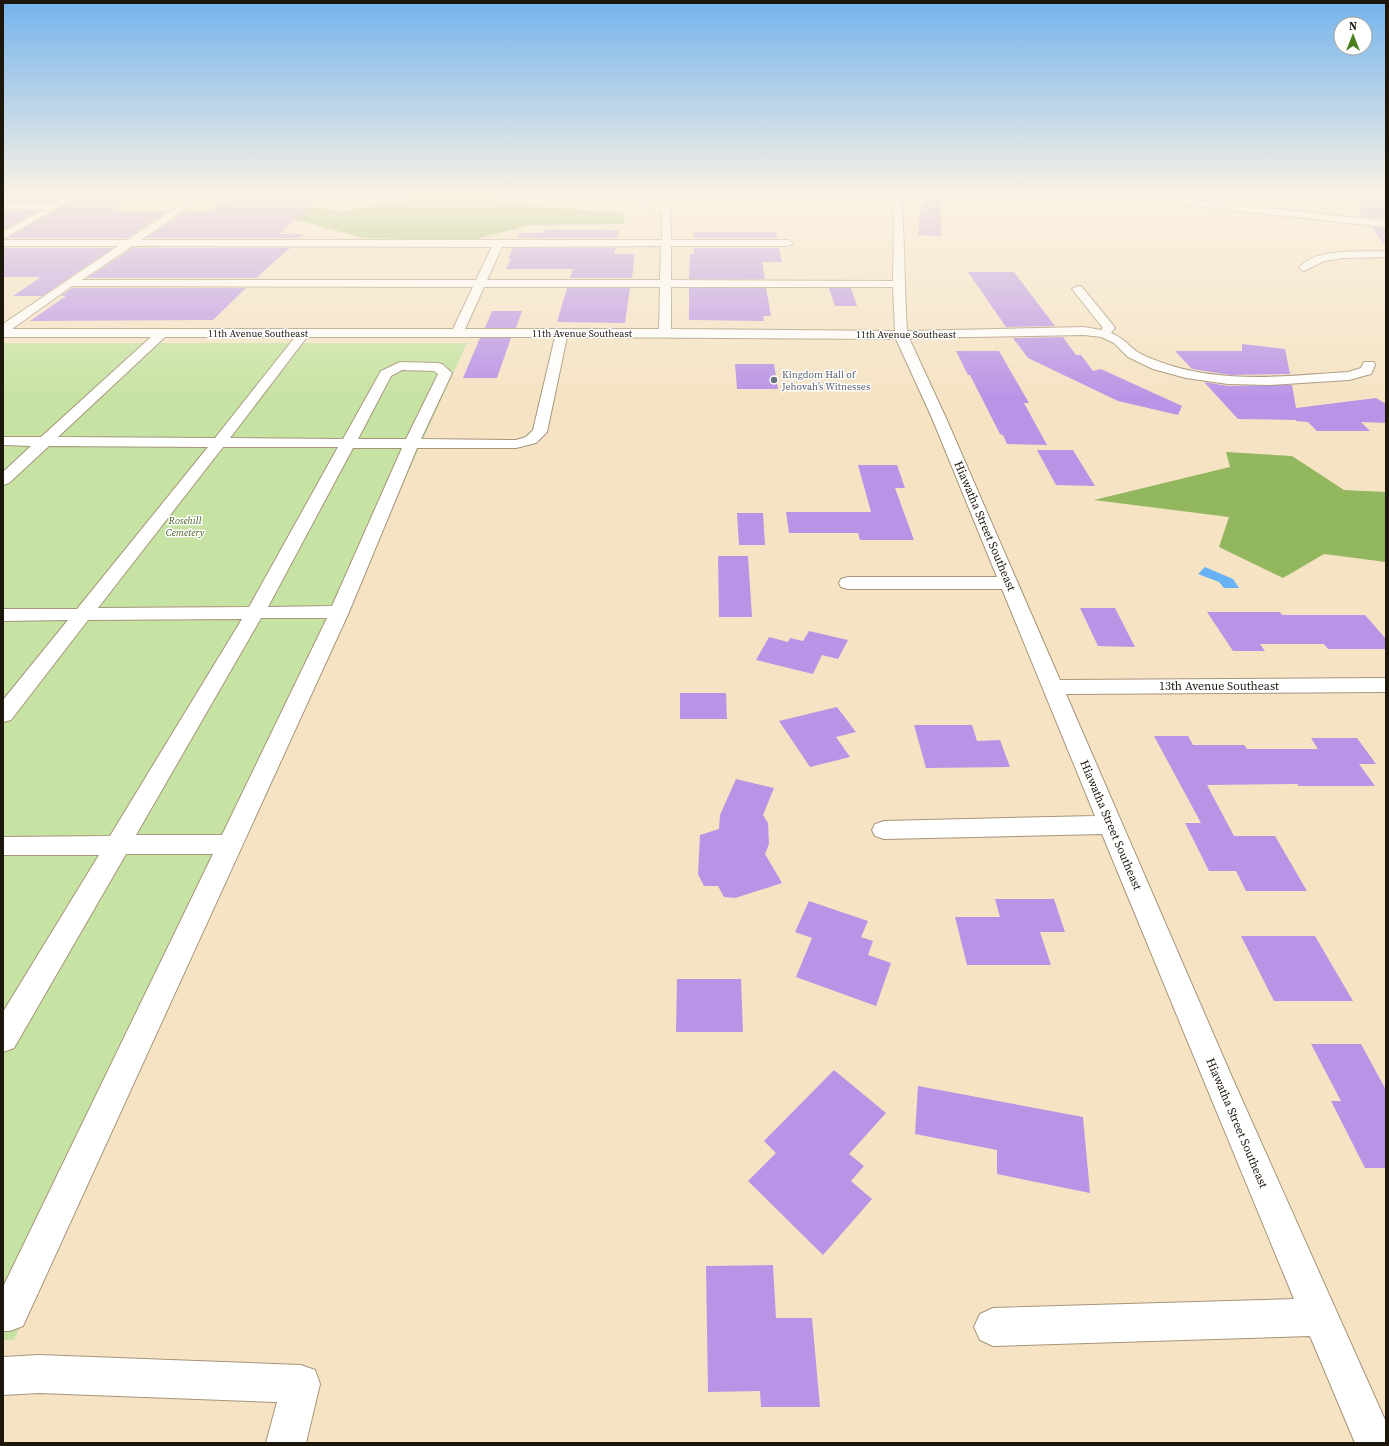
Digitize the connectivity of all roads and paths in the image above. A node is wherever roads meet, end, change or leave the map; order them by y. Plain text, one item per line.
1 (102, 262) edge
2 (490, 262) edge
3 (668, 262) edge
4 (898, 262) edge
5 (1313, 262) edge
6 (1304, 268) dead end
7 (70, 283) junction
8 (480, 284) junction
9 (667, 284) junction
10 (898, 284) junction
11 (1078, 289) dead end
12 (3, 332) edge
13 (16, 333) junction
14 (162, 333) junction
15 (304, 333) junction
16 (457, 333) junction
17 (562, 333) junction
18 (665, 333) junction
19 (1104, 334) junction
20 (901, 335) junction
21 (3, 342) edge
22 (1369, 365) dead end
23 (81, 408) junction
24 (242, 414) junction
25 (3, 441) edge
26 (45, 441) junction
27 (105, 441) junction
28 (142, 441) junction
29 (220, 441) junction
30 (348, 442) junction
31 (411, 444) junction
32 (3, 480) edge
33 (848, 583) dead end
34 (1009, 583) junction
35 (338, 612) junction
36 (255, 613) junction
37 (83, 614) junction
38 (3, 615) edge
39 (1386, 685) edge
40 (1053, 687) junction
41 (3, 715) edge
42 (1111, 825) junction
43 (884, 830) dead end
44 (229, 844) junction
45 (118, 845) junction
46 (3, 846) edge
47 (3, 1039) edge
48 (3, 1313) edge
49 (1321, 1317) junction
50 (993, 1327) dead end
51 (3, 1376) edge
52 (286, 1443) edge
53 (1375, 1443) edge

1 - 7 street
2 - 8 street
3 - 9 street
4 - 10 street, Hiawatha Street Southeast
5 - 6 street
7 - 8 street
7 - 12 street
8 - 9 street
8 - 16 street
9 - 10 street
9 - 18 street
10 - 20 street, Hiawatha Street Southeast
11 - 19 street
12 - 13 street, 11th Avenue Southeast
13 - 14 street, 11th Avenue Southeast
13 - 21 street
14 - 15 street, 11th Avenue Southeast
14 - 23 street
15 - 16 street, 11th Avenue Southeast
15 - 24 street
16 - 17 street, 11th Avenue Southeast
17 - 18 street, 11th Avenue Southeast
17 - 31 street
18 - 20 street, 11th Avenue Southeast
19 - 20 street, 11th Avenue Southeast
19 - 22 street, 11th Avenue Southeast
20 - 34 street, Hiawatha Street Southeast
23 - 26 street
23 - 27 street
24 - 28 street
24 - 29 street
25 - 26 street
26 - 27 street
26 - 32 street
27 - 28 street
28 - 29 street
29 - 30 street
29 - 37 street
30 - 31 street
30 - 31 street
30 - 36 street
31 - 35 street
33 - 34 street
34 - 40 street, Hiawatha Street Southeast
35 - 36 street
35 - 44 street
36 - 37 street
36 - 45 street
37 - 38 street
37 - 41 street
39 - 40 street, 13th Avenue Southeast
40 - 42 street, Hiawatha Street Southeast
42 - 43 street
42 - 49 street, Hiawatha Street Southeast
44 - 45 street
44 - 48 street
45 - 46 street
45 - 47 street
49 - 50 street
49 - 53 street, Hiawatha Street Southeast
51 - 52 street

